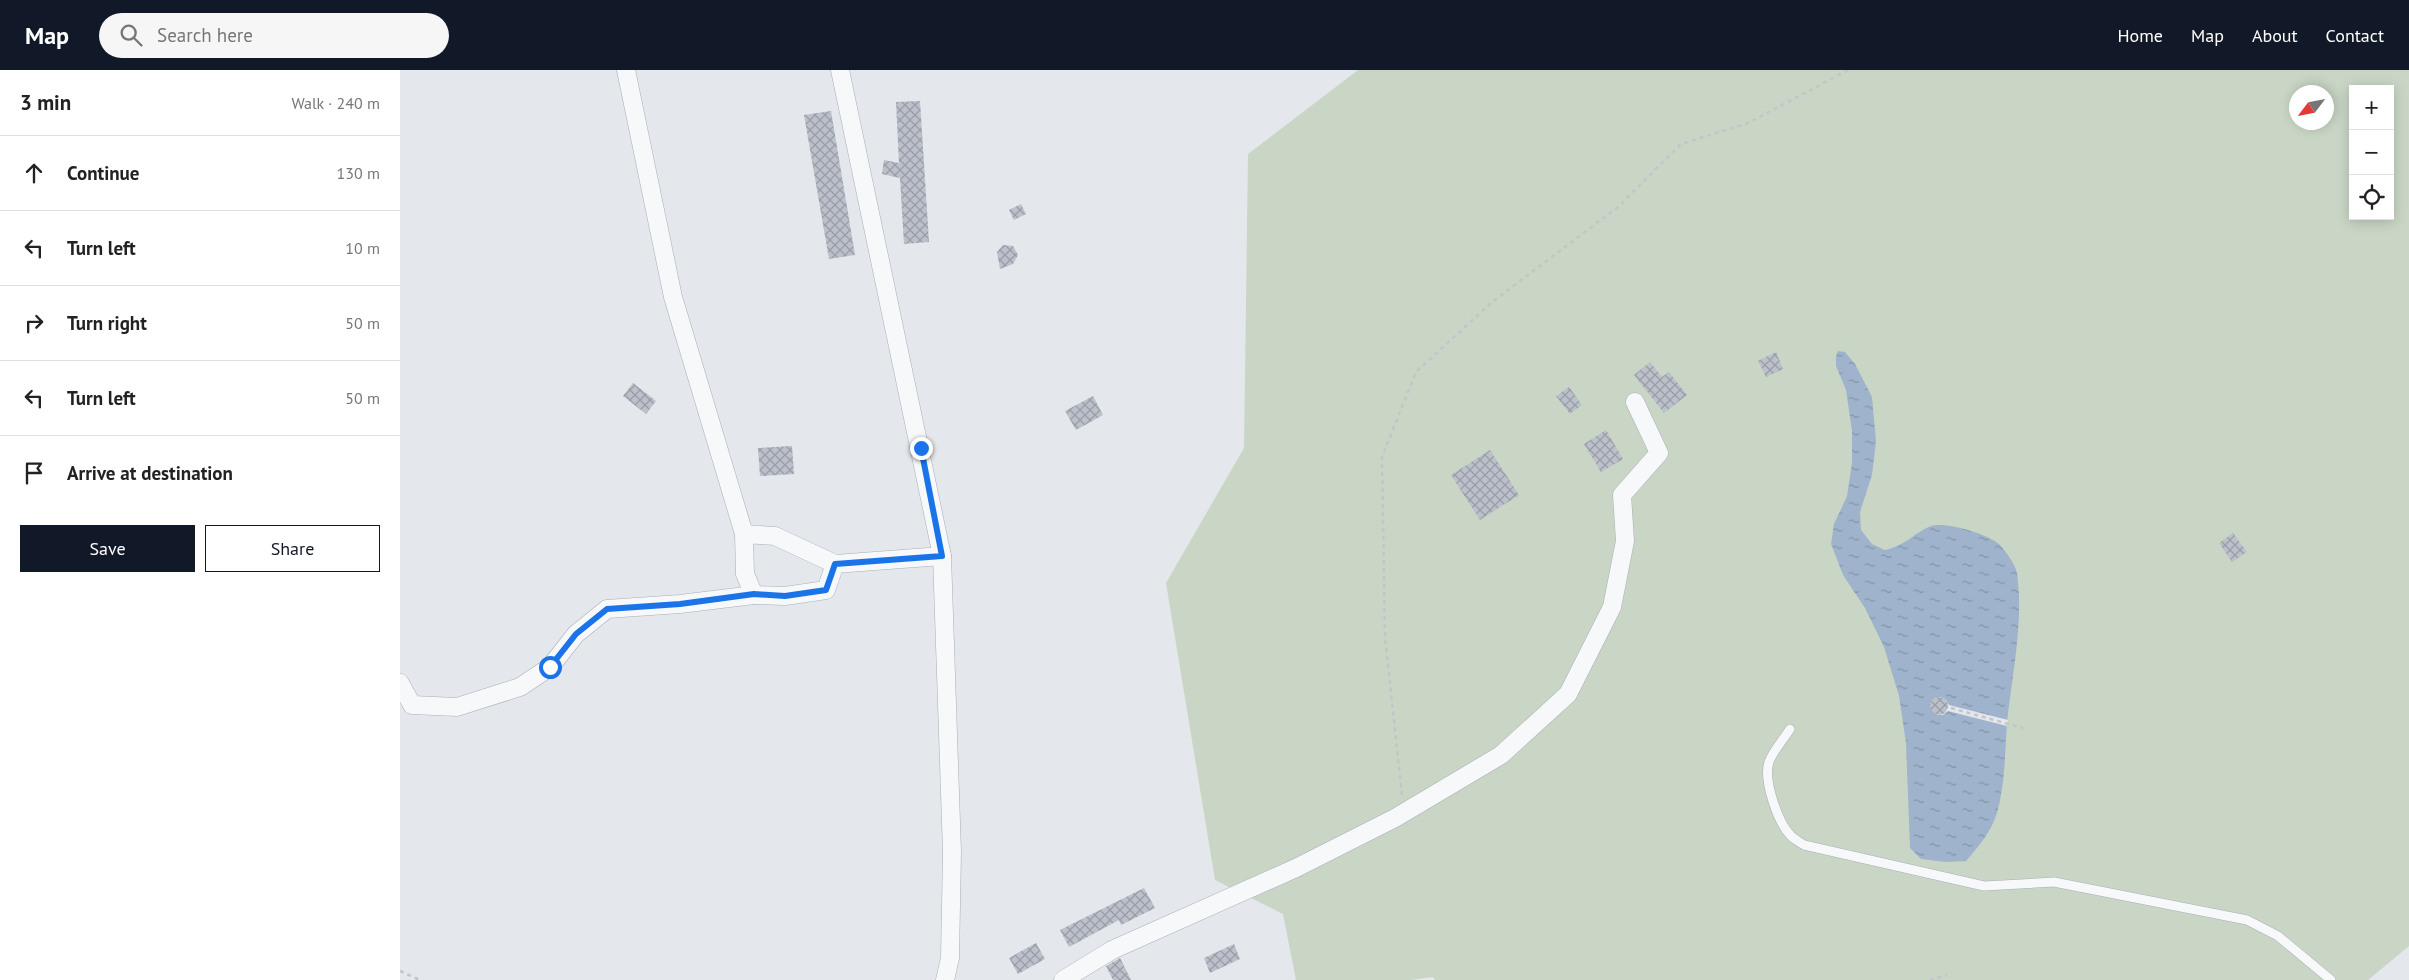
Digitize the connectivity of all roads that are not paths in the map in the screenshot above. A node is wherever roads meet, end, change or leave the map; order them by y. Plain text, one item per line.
1 (626, 70) edge
2 (840, 70) edge
3 (1635, 402) dead end
4 (744, 534) junction
5 (942, 556) junction
6 (835, 564) junction
7 (754, 594) junction
8 (400, 682) edge
9 (1790, 729) dead end
10 (945, 980) edge
11 (1063, 980) edge
12 (2331, 980) edge

1 - 4 street
2 - 5 street
3 - 11 street
4 - 6 street
4 - 7 street
5 - 6 street
5 - 10 street
6 - 7 street
7 - 8 street
9 - 12 lane

